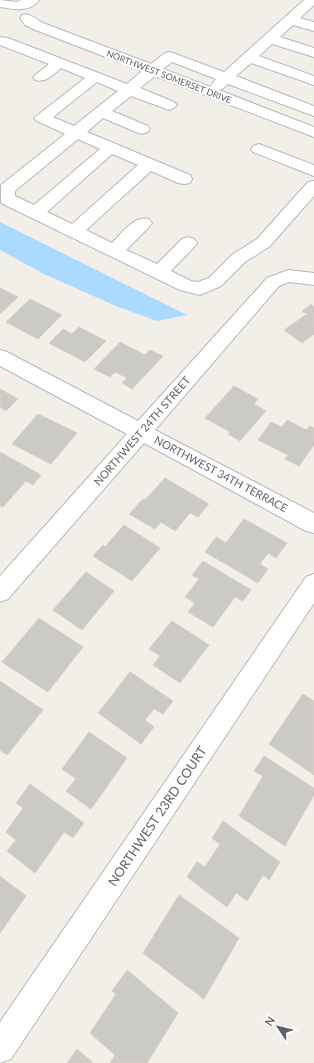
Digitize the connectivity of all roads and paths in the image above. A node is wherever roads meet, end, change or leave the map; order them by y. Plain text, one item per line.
1 (32, 0) edge
2 (312, 0) edge
3 (0, 3) edge
4 (27, 18) dead end
5 (290, 19) junction
6 (314, 27) edge
7 (270, 38) junction
8 (3, 41) dead end
9 (314, 53) edge
10 (249, 57) junction
11 (60, 62) junction
12 (154, 70) junction
13 (96, 76) junction
14 (40, 77) dead end
15 (226, 78) junction
16 (314, 81) edge
17 (130, 89) junction
18 (211, 92) junction
19 (169, 105) dead end
20 (314, 111) edge
21 (102, 112) junction
22 (142, 129) dead end
23 (77, 132) junction
24 (314, 132) edge
25 (112, 147) junction
26 (259, 149) dead end
27 (149, 164) junction
28 (314, 171) edge
29 (184, 178) dead end
30 (314, 186) edge
31 (35, 213) junction
32 (143, 223) dead end
33 (74, 232) junction
34 (188, 243) dead end
35 (114, 251) junction
36 (159, 273) junction
37 (314, 279) edge
38 (0, 357) edge
39 (142, 432) junction
40 (314, 524) edge
41 (314, 584) edge
42 (0, 592) edge
43 (0, 1048) edge

1 - 3 street
2 - 5 street
4 - 12 street, NORTHWEST SOMERSET DRIVE
5 - 6 street
5 - 7 street
7 - 9 street
7 - 10 street
8 - 11 street
10 - 15 street
10 - 16 street
11 - 13 street
11 - 14 street
12 - 15 street
12 - 17 street
12 - 18 street, NORTHWEST SOMERSET DRIVE
13 - 17 street
13 - 23 street
15 - 18 street
15 - 20 street
17 - 19 street
17 - 21 street
18 - 24 street, NORTHWEST SOMERSET DRIVE
21 - 22 street
21 - 23 street
23 - 25 street
23 - 31 street
25 - 27 street
25 - 31 street
26 - 28 street
27 - 29 street
27 - 33 street
30 - 36 street
31 - 33 street
32 - 35 street
33 - 35 street
34 - 36 street
35 - 36 street
37 - 39 street, NORTHWEST 24TH STREET
38 - 39 street, NORTHWEST 34TH TERRACE
39 - 40 street, NORTHWEST 34TH TERRACE
39 - 42 street, NORTHWEST 24TH STREET
41 - 43 street, NORTHWEST 23RD COURT

